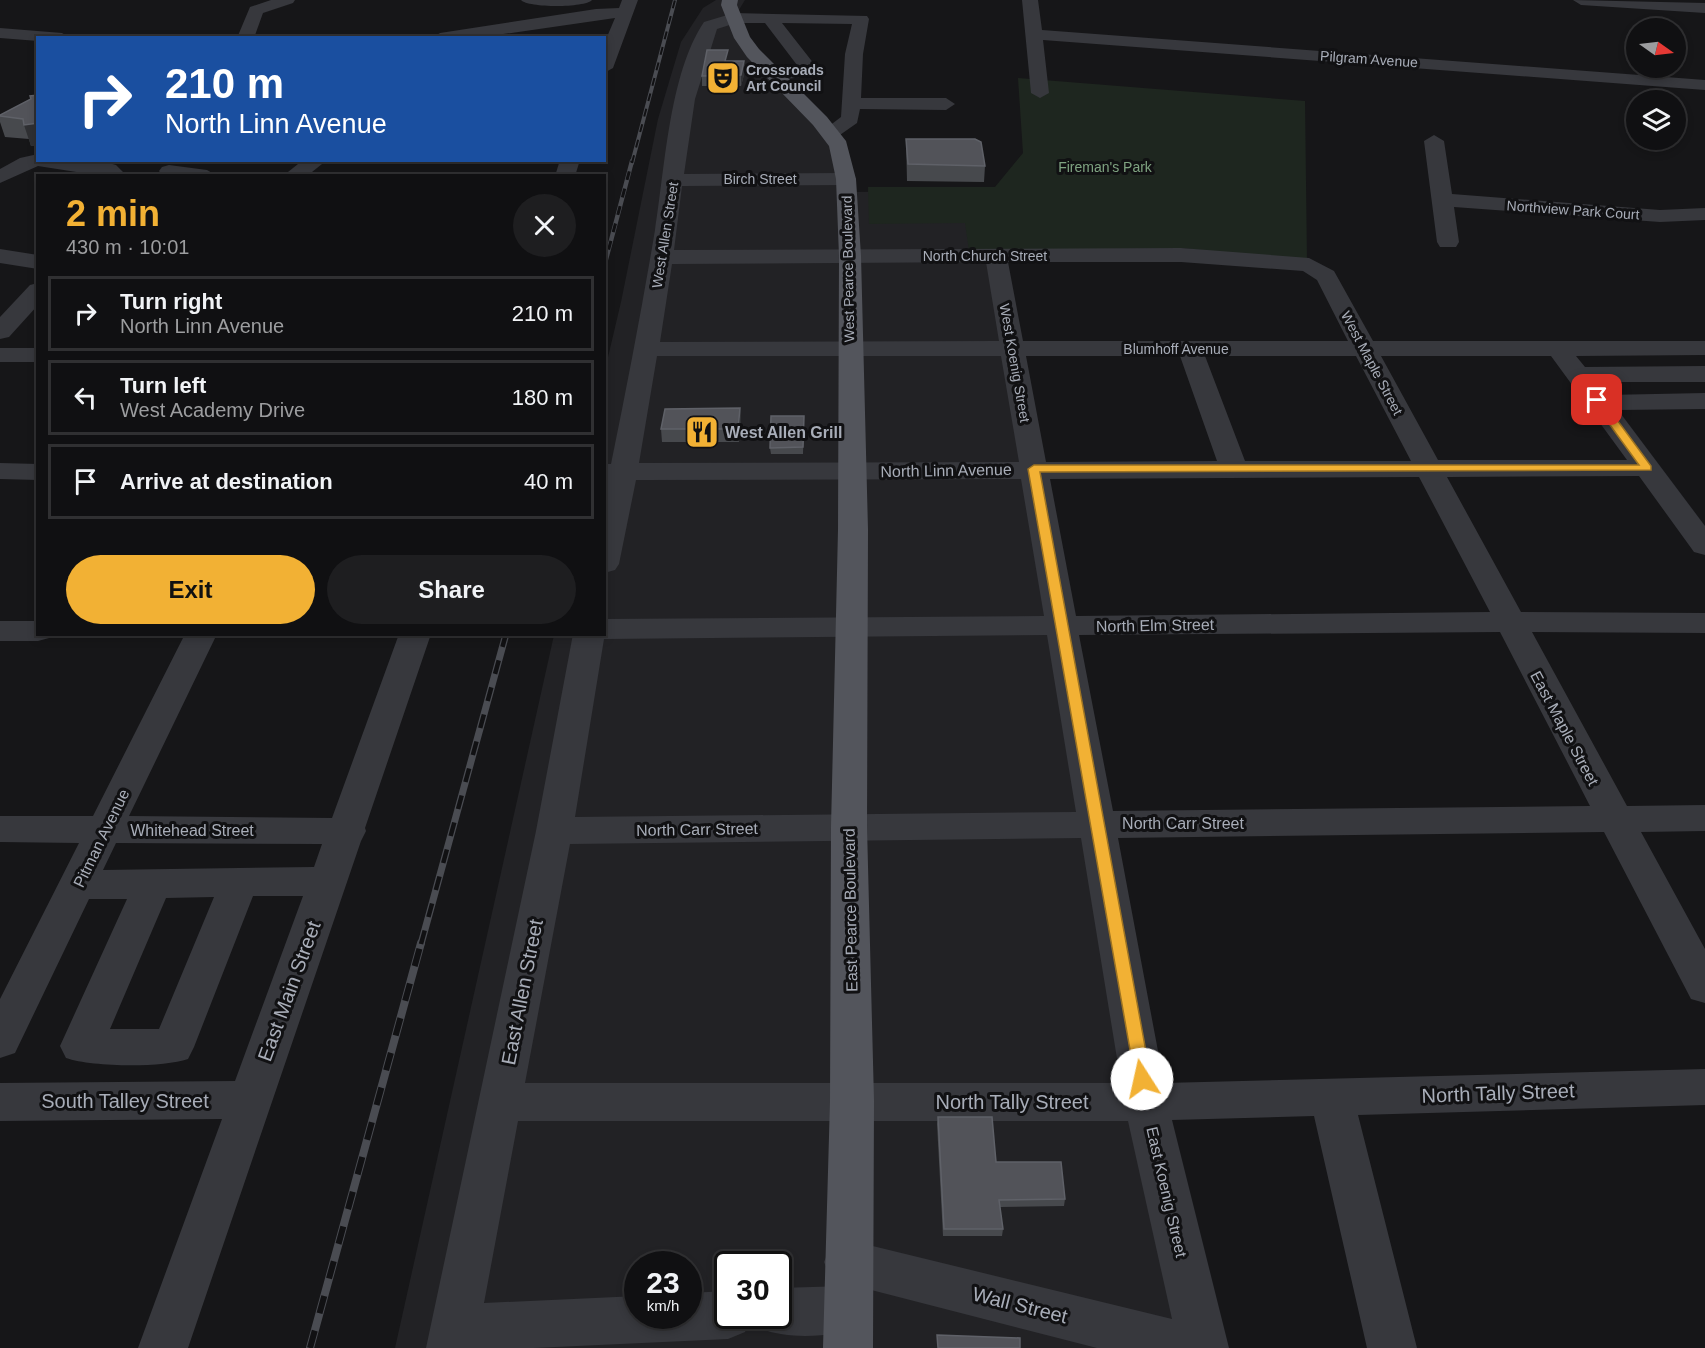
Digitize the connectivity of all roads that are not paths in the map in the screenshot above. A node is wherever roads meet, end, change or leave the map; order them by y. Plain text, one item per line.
1 (287, 0) edge
2 (529, 0) edge
3 (589, 0) edge
4 (1030, 0) edge
5 (1581, 0) edge
6 (627, 6) edge
7 (1705, 8) edge
8 (732, 9) edge
9 (770, 18) junction
10 (1032, 34) junction
11 (5, 35) edge
12 (246, 36) edge
13 (453, 36) edge
14 (36, 37) edge
15 (606, 63) edge
16 (809, 69) junction
17 (854, 69) junction
18 (773, 74) junction
19 (1705, 85) edge
20 (1040, 93) dead end
21 (946, 104) dead end
22 (851, 111) junction
23 (830, 133) junction
24 (1434, 141) dead end
25 (36, 160) edge
26 (54, 162) edge
27 (187, 162) edge
28 (314, 162) edge
29 (164, 173) edge
30 (112, 174) edge
31 (296, 174) edge
32 (0, 177) edge
33 (846, 179) junction
34 (674, 180) junction
35 (27, 183) dead end
36 (0, 184) edge
37 (1441, 200) junction
38 (1705, 214) edge
39 (1448, 242) dead end
40 (0, 256) edge
41 (850, 256) junction
42 (996, 256) junction
43 (661, 257) junction
44 (36, 262) edge
45 (1308, 265) joint
46 (36, 292) edge
47 (0, 332) edge
48 (1364, 348) junction
49 (1558, 348) junction
50 (1705, 348) edge
51 (648, 349) junction
52 (1190, 349) junction
53 (0, 355) edge
54 (36, 355) edge
55 (850, 361) junction
56 (1014, 361) junction
57 (1705, 374) edge
58 (1578, 375) junction
59 (1705, 401) edge
60 (1599, 403) junction
61 (1427, 468) junction
62 (1647, 468) junction
63 (1034, 469) junction
64 (1234, 469) junction
65 (0, 471) edge
66 (852, 471) junction
67 (36, 472) edge
68 (615, 472) edge
69 (1705, 546) edge
70 (606, 547) edge
71 (1509, 621) junction
72 (1705, 623) edge
73 (852, 626) junction
74 (1063, 626) junction
75 (606, 629) edge
76 (36, 631) edge
77 (2, 634) edge
78 (200, 636) edge
79 (414, 636) edge
80 (589, 636) edge
81 (1705, 818) edge
82 (1614, 820) junction
83 (1097, 824) junction
84 (849, 827) junction
85 (0, 829) edge
86 (104, 830) junction
87 (348, 831) junction
88 (554, 831) junction
89 (240, 881) junction
90 (330, 881) junction
91 (153, 884) junction
92 (77, 885) junction
93 (1705, 987) edge
94 (0, 1041) edge
95 (1705, 1087) edge
96 (1332, 1097) junction
97 (249, 1100) junction
98 (852, 1101) junction
99 (0, 1102) edge
100 (499, 1102) junction
101 (1146, 1102) junction
102 (848, 1262) junction
103 (792, 1315) edge
104 (714, 1316) edge
105 (848, 1329) edge
106 (453, 1338) edge
107 (163, 1348) edge
108 (1193, 1348) edge
109 (1204, 1348) edge
110 (1392, 1348) edge

1 - 12 street
2 - 3 street
4 - 10 street
5 - 7 street
6 - 13 street
6 - 15 street
8 - 9 street
8 - 18 main road, West Pearce Boulevard
8 - 34 street, West Allen Street
9 - 16 street
9 - 17 street
10 - 19 street, Pilgram Avenue
10 - 20 street
11 - 14 street
16 - 17 street
16 - 18 street
17 - 22 street
18 - 23 main road, West Pearce Boulevard
21 - 22 street
22 - 23 street
23 - 33 main road, West Pearce Boulevard
24 - 37 street
25 - 32 street
26 - 30 street
27 - 29 street
28 - 31 street
33 - 34 street, Birch Street
33 - 41 main road, West Pearce Boulevard
34 - 43 street, West Allen Street
35 - 36 street
37 - 38 street, Northview Park Court
37 - 39 street
40 - 44 street
41 - 42 street, North Church Street
41 - 43 street, North Church Street
41 - 55 main road, West Pearce Boulevard
42 - 45 street, North Church Street
42 - 56 street, West Koenig Street
43 - 51 street, West Allen Street
45 - 48 street, West Maple Street
46 - 47 street
48 - 49 street, Blumhoff Avenue
48 - 52 street, Blumhoff Avenue
48 - 61 street, West Maple Street
49 - 50 street, Blumhoff Avenue
49 - 58 street
51 - 55 street
51 - 68 street, West Allen Street
52 - 56 street, Blumhoff Avenue
52 - 64 street
53 - 54 street
55 - 56 street, Blumhoff Avenue
55 - 66 main road, West Pearce Boulevard
56 - 63 street, West Koenig Street
57 - 58 street
58 - 60 street
59 - 60 street
60 - 62 street
61 - 62 street, North Linn Avenue
61 - 64 street, North Linn Avenue
61 - 71 street, East Maple Street
62 - 69 street
63 - 64 street, North Linn Avenue
63 - 66 street, North Linn Avenue
63 - 74 street, East Koenig Street
65 - 67 street
66 - 68 street, North Linn Avenue
66 - 73 main road, East Pearce Boulevard
68 - 70 street
71 - 72 street, North Elm Street
71 - 74 street, North Elm Street
71 - 82 street, East Maple Street
73 - 74 street, North Elm Street
73 - 75 street, North Elm Street
73 - 84 main road, East Pearce Boulevard
74 - 83 street, East Koenig Street
76 - 77 street
78 - 86 street, Pitman Avenue
79 - 87 street, East Main Street
80 - 88 street, East Allen Street
81 - 82 street, North Carr Street
82 - 83 street, North Carr Street
82 - 93 street, East Maple Street
83 - 84 street, North Carr Street
83 - 101 street, East Koenig Street
84 - 88 street, North Carr Street
84 - 98 main road, East Pearce Boulevard
85 - 86 street, Whitehead Street
86 - 87 street, Whitehead Street
86 - 92 street, Pitman Avenue
87 - 90 street, East Main Street
88 - 100 street, East Allen Street
89 - 90 street
89 - 91 street
89 - 91 street
90 - 97 street, East Main Street
91 - 92 street
92 - 94 street, Pitman Avenue
95 - 96 street, North Tally Street
96 - 101 street, North Tally Street
96 - 110 street
97 - 99 street, South Talley Street
97 - 107 street, East Main Street
98 - 100 street, North Tally Street
98 - 101 street, North Tally Street
98 - 102 main road, East Pearce Boulevard
100 - 106 street, East Allen Street
101 - 109 street, East Koenig Street
102 - 105 main road, East Pearce Boulevard
102 - 108 street, Wall Street
103 - 105 street
104 - 106 street

